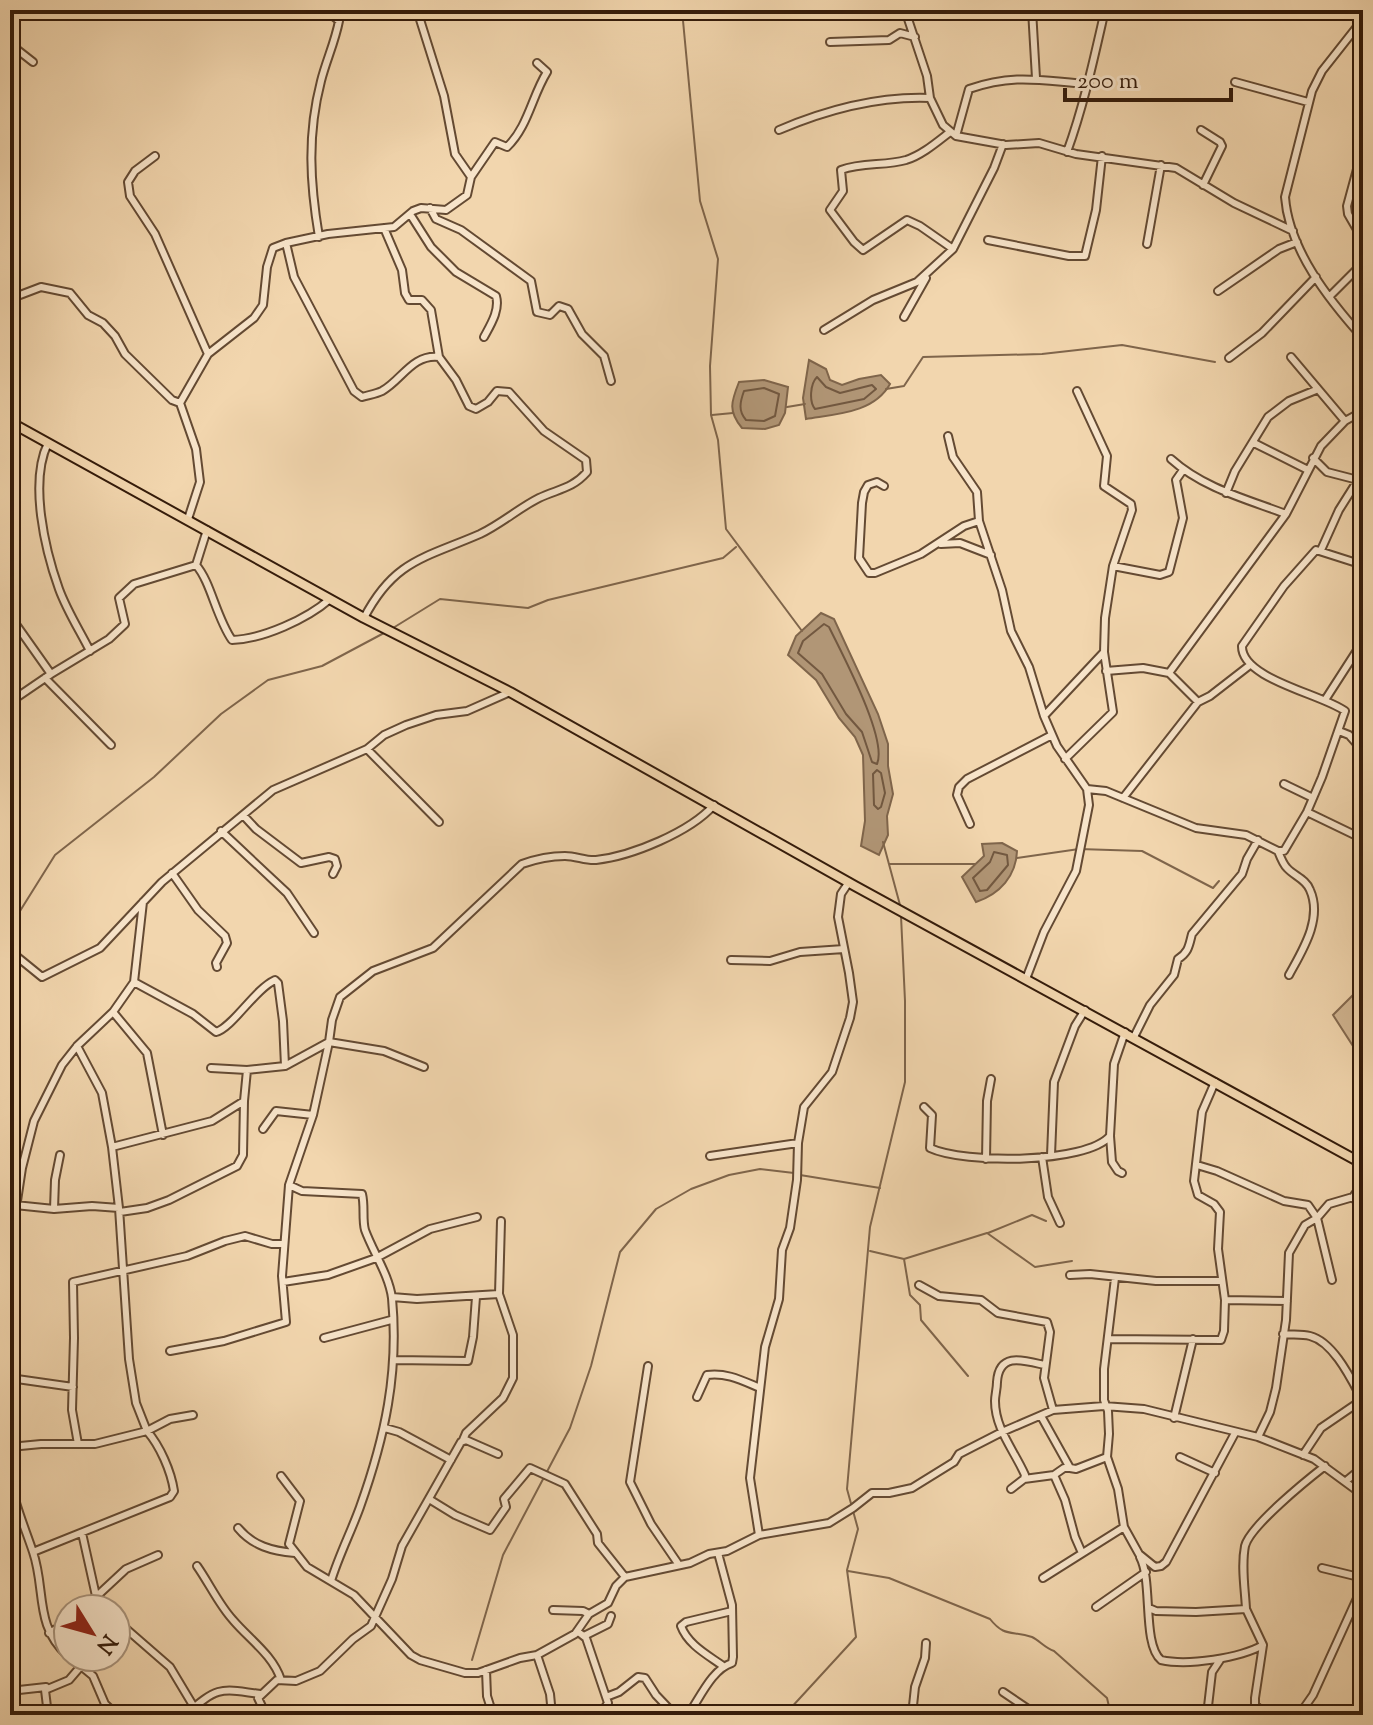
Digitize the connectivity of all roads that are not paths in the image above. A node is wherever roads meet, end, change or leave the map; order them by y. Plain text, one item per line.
1 (326, 10) edge
2 (417, 10) edge
3 (905, 10) edge
4 (1032, 10) edge
5 (1105, 10) edge
6 (1169, 10) edge
7 (1205, 10) edge
8 (1351, 10) edge
9 (1362, 20) edge
10 (915, 37) junction
11 (830, 42) dead end
12 (10, 44) edge
13 (33, 62) dead end
14 (537, 63) dead end
15 (1036, 78) junction
16 (1235, 82) dead end
17 (1089, 84) junction
18 (930, 98) junction
19 (1308, 102) junction
20 (779, 130) dead end
21 (1201, 130) dead end
22 (953, 134) junction
23 (1003, 144) junction
24 (1363, 147) edge
25 (1067, 152) junction
26 (155, 156) dead end
27 (1102, 156) junction
28 (1161, 165) junction
29 (471, 177) junction
30 (1203, 185) junction
31 (430, 208) junction
32 (410, 214) junction
33 (384, 228) junction
34 (1293, 231) junction
35 (319, 237) junction
36 (988, 240) dead end
37 (1363, 240) edge
38 (1297, 242) junction
39 (286, 243) junction
40 (1147, 244) dead end
41 (953, 249) junction
42 (1363, 263) edge
43 (931, 271) junction
44 (1316, 277) junction
45 (1218, 291) dead end
46 (20, 295) dead end
47 (1329, 297) junction
48 (904, 317) dead end
49 (824, 330) dead end
50 (484, 337) dead end
51 (1363, 338) edge
52 (208, 354) junction
53 (439, 357) junction
54 (1291, 357) dead end
55 (1229, 358) dead end
56 (611, 381) dead end
57 (1316, 390) junction
58 (1077, 391) dead end
59 (180, 403) junction
60 (1363, 411) edge
61 (1345, 421) junction
62 (10, 422) edge
63 (948, 436) dead end
64 (48, 443) junction
65 (1254, 443) junction
66 (1313, 458) junction
67 (1171, 459) dead end
68 (1183, 470) junction
69 (1308, 470) junction
70 (1363, 472) edge
71 (1358, 480) junction
72 (884, 486) dead end
73 (1353, 490) junction
74 (1226, 493) junction
75 (1363, 496) edge
76 (1286, 514) junction
77 (188, 519) junction
78 (979, 521) junction
79 (207, 530) junction
80 (939, 545) junction
81 (1321, 550) junction
82 (991, 555) junction
83 (196, 565) junction
84 (1363, 565) edge
85 (1113, 566) junction
86 (330, 599) junction
87 (10, 616) edge
88 (364, 618) junction
89 (1363, 641) edge
90 (90, 651) junction
91 (1104, 652) junction
92 (1250, 665) junction
93 (1106, 671) junction
94 (1169, 673) junction
95 (48, 676) junction
96 (510, 692) junction
97 (1325, 700) junction
98 (10, 702) edge
99 (1198, 702) junction
100 (1044, 716) junction
101 (1339, 731) junction
102 (1052, 735) junction
103 (111, 745) dead end
104 (367, 749) junction
105 (1363, 751) edge
106 (1065, 759) junction
107 (1284, 784) dead end
108 (1087, 789) junction
109 (1123, 798) junction
110 (1313, 798) junction
111 (714, 805) junction
112 (1307, 812) junction
113 (243, 815) junction
114 (439, 822) dead end
115 (970, 824) dead end
116 (221, 831) junction
117 (1363, 839) edge
118 (1258, 840) junction
119 (1278, 851) junction
120 (172, 873) junction
121 (333, 874) dead end
122 (849, 882) junction
123 (143, 902) junction
124 (314, 933) dead end
125 (844, 949) junction
126 (10, 951) edge
127 (731, 960) dead end
128 (217, 967) dead end
129 (1289, 975) dead end
130 (1026, 979) junction
131 (134, 982) junction
132 (1085, 1010) junction
133 (113, 1012) junction
134 (1125, 1032) junction
135 (1134, 1037) junction
136 (329, 1042) junction
137 (77, 1046) junction
138 (285, 1066) junction
139 (424, 1067) dead end
140 (211, 1068) dead end
141 (247, 1070) junction
142 (991, 1079) dead end
143 (1215, 1082) junction
144 (244, 1101) junction
145 (924, 1107) dead end
146 (313, 1115) junction
147 (263, 1129) dead end
148 (163, 1135) junction
149 (1110, 1136) junction
150 (798, 1143) junction
151 (112, 1147) junction
152 (60, 1155) dead end
153 (1051, 1155) junction
154 (710, 1156) dead end
155 (1042, 1157) junction
156 (986, 1159) junction
157 (1363, 1164) edge
158 (1197, 1165) junction
159 (1122, 1173) dead end
160 (1363, 1183) edge
161 (289, 1185) junction
162 (1353, 1197) junction
163 (15, 1205) junction
164 (54, 1209) junction
165 (1363, 1209) edge
166 (119, 1210) junction
167 (477, 1217) dead end
168 (1317, 1218) junction
169 (501, 1221) dead end
170 (1060, 1223) dead end
171 (284, 1244) junction
172 (10, 1247) edge
173 (376, 1258) junction
174 (123, 1271) junction
175 (1070, 1275) dead end
176 (1115, 1278) junction
177 (1332, 1280) dead end
178 (1222, 1281) junction
179 (283, 1282) junction
180 (919, 1285) dead end
181 (499, 1294) junction
182 (392, 1297) junction
183 (476, 1297) junction
184 (1225, 1300) junction
185 (1287, 1301) junction
186 (391, 1320) junction
187 (1283, 1334) junction
188 (324, 1338) dead end
189 (1108, 1339) junction
190 (1193, 1339) junction
191 (170, 1351) dead end
192 (394, 1360) junction
193 (1044, 1365) junction
194 (648, 1366) dead end
195 (10, 1378) edge
196 (73, 1387) junction
197 (760, 1388) junction
198 (697, 1397) dead end
199 (1363, 1400) edge
200 (1104, 1406) junction
201 (1053, 1410) junction
202 (193, 1415) dead end
203 (1041, 1416) junction
204 (1174, 1418) junction
205 (385, 1428) junction
206 (147, 1431) junction
207 (1002, 1432) junction
208 (1235, 1433) junction
209 (1258, 1437) junction
210 (463, 1440) junction
211 (78, 1444) junction
212 (10, 1447) edge
213 (498, 1454) dead end
214 (1303, 1455) junction
215 (1107, 1457) junction
216 (1180, 1457) dead end
217 (451, 1460) junction
218 (1325, 1466) junction
219 (1363, 1467) edge
220 (1070, 1468) junction
221 (1215, 1473) junction
222 (1054, 1475) junction
223 (281, 1476) dead end
224 (1024, 1479) junction
225 (10, 1480) edge
226 (1346, 1481) junction
227 (1011, 1489) dead end
228 (1363, 1495) edge
229 (429, 1499) junction
230 (19, 1515) junction
231 (10, 1519) edge
232 (1124, 1527) junction
233 (238, 1528) dead end
234 (82, 1533) junction
235 (759, 1535) junction
236 (33, 1552) junction
237 (295, 1553) junction
238 (718, 1553) junction
239 (1082, 1553) junction
240 (1139, 1554) junction
241 (158, 1555) dead end
242 (679, 1565) junction
243 (197, 1566) dead end
244 (1322, 1568) dead end
245 (1146, 1572) junction
246 (625, 1577) junction
247 (1043, 1578) dead end
248 (1363, 1578) edge
249 (331, 1581) junction
250 (1363, 1585) edge
251 (95, 1593) edge
252 (99, 1593) edge
253 (1096, 1607) dead end
254 (1149, 1608) junction
255 (1246, 1609) junction
256 (553, 1610) dead end
257 (732, 1611) junction
258 (589, 1614) junction
259 (611, 1616) dead end
260 (374, 1619) junction
261 (52, 1631) edge
262 (49, 1633) junction
263 (132, 1634) edge
264 (581, 1634) junction
265 (52, 1636) edge
266 (926, 1643) dead end
267 (1263, 1645) junction
268 (537, 1655) junction
269 (1220, 1660) junction
270 (723, 1666) junction
271 (486, 1670) junction
272 (75, 1673) edge
273 (89, 1673) edge
274 (281, 1680) junction
275 (49, 1687) junction
276 (10, 1691) edge
277 (1003, 1692) dead end
278 (260, 1694) junction
279 (606, 1697) junction
280 (194, 1707) junction
281 (607, 1707) junction
282 (1261, 1710) junction
283 (1304, 1714) edge
284 (48, 1715) edge
285 (117, 1715) edge
286 (185, 1715) edge
287 (266, 1715) edge
288 (493, 1715) edge
289 (552, 1715) edge
290 (600, 1715) edge
291 (611, 1715) edge
292 (675, 1715) edge
293 (688, 1715) edge
294 (912, 1715) edge
295 (1037, 1715) edge
296 (1207, 1715) edge
297 (1232, 1715) edge
298 (1276, 1715) edge

1 - 35 street
2 - 29 street
3 - 10 street
4 - 15 street
5 - 17 street
6 - 7 street
8 - 9 street
9 - 19 street
10 - 11 street
10 - 18 street
12 - 13 street
14 - 29 street
15 - 17 street
15 - 22 street
16 - 19 street
17 - 25 street
18 - 20 street
18 - 22 street
19 - 34 street
21 - 30 street
22 - 23 street
22 - 41 street
23 - 25 street
23 - 41 street
24 - 37 street
25 - 27 street
26 - 52 street
27 - 28 street
27 - 36 street
28 - 30 street
28 - 40 street
29 - 31 street
30 - 34 street
31 - 32 street
31 - 56 street
32 - 33 street
32 - 50 street
33 - 35 street
33 - 53 street
34 - 38 street
35 - 39 street
38 - 44 street
38 - 45 street
39 - 52 street
39 - 53 street
41 - 43 street
42 - 47 street
43 - 48 street
43 - 49 street
44 - 47 street
44 - 55 street
46 - 59 street
47 - 51 street
52 - 59 street
53 - 88 street
54 - 57 street
57 - 61 street
57 - 65 street
58 - 85 street
59 - 77 street
60 - 61 street
61 - 66 street
62 - 64 main road
63 - 78 street
64 - 77 main road
64 - 90 street
65 - 69 street
65 - 74 street
66 - 69 street
66 - 71 street
67 - 68 street
68 - 74 street
68 - 85 street
69 - 76 street
70 - 71 street
71 - 73 street
72 - 80 street
73 - 75 street
73 - 81 street
74 - 76 street
76 - 94 street
77 - 79 main road
78 - 80 street
78 - 82 street
79 - 83 street
79 - 86 main road
80 - 82 street
81 - 84 street
81 - 92 street
82 - 100 street
83 - 86 street
83 - 90 street
85 - 91 street
86 - 88 main road
87 - 95 street
88 - 96 main road
89 - 97 street
90 - 95 street
91 - 93 street
91 - 100 street
92 - 97 street
92 - 99 street
93 - 94 street
93 - 106 street
94 - 99 street
95 - 98 street
95 - 103 street
96 - 104 street
96 - 111 main road
97 - 101 street
99 - 109 street
100 - 102 street
101 - 105 street
101 - 110 street
102 - 106 street
102 - 115 street
104 - 113 street
104 - 114 street
106 - 108 street
107 - 110 street
108 - 109 street
108 - 130 street
109 - 118 street
110 - 112 street
111 - 122 main road
111 - 136 street
112 - 117 street
112 - 119 street
113 - 116 street
113 - 121 street
116 - 120 street
116 - 124 street
118 - 119 street
118 - 135 street
119 - 129 street
120 - 123 street
120 - 128 street
122 - 125 street
122 - 130 main road
123 - 126 street
123 - 131 street
125 - 127 street
125 - 150 street
130 - 132 main road
131 - 133 street
131 - 138 street
132 - 134 main road
132 - 153 street
133 - 137 street
133 - 148 street
134 - 135 main road
134 - 149 street
135 - 143 main road
136 - 138 street
136 - 139 street
136 - 146 street
137 - 151 street
137 - 163 street
138 - 141 street
140 - 141 street
141 - 144 street
142 - 156 street
143 - 157 main road
143 - 158 street
144 - 148 street
144 - 166 street
145 - 156 street
146 - 147 street
146 - 161 street
148 - 151 street
149 - 153 street
149 - 159 street
150 - 154 street
150 - 197 street
151 - 166 street
152 - 164 street
153 - 155 street
155 - 156 street
155 - 170 street
158 - 168 street
158 - 178 street
160 - 162 street
161 - 171 street
161 - 173 street
162 - 165 street
162 - 168 street
163 - 164 street
163 - 172 street
164 - 166 street
166 - 174 street
167 - 173 street
168 - 177 street
168 - 185 street
169 - 181 street
171 - 174 street
171 - 179 street
173 - 179 street
173 - 182 street
174 - 196 street
174 - 206 street
175 - 176 street
176 - 178 street
176 - 189 street
178 - 184 street
179 - 191 street
180 - 193 street
181 - 183 street
181 - 210 street
182 - 183 street
182 - 186 street
183 - 192 street
184 - 185 street
184 - 190 street
185 - 187 street
186 - 188 street
186 - 192 street
187 - 199 street
187 - 209 street
189 - 190 street
189 - 200 street
190 - 204 street
192 - 205 street
193 - 201 street
193 - 207 street
194 - 242 street
195 - 196 street
196 - 211 street
197 - 198 street
197 - 235 street
199 - 214 street
200 - 201 street
200 - 204 street
200 - 215 street
201 - 203 street
202 - 206 street
203 - 207 street
203 - 220 street
204 - 208 street
205 - 217 street
205 - 249 street
206 - 211 street
206 - 234 street
207 - 224 street
207 - 235 street
208 - 209 street
208 - 221 street
209 - 214 street
210 - 213 street
210 - 217 street
211 - 212 street
214 - 218 street
215 - 220 street
215 - 232 street
216 - 221 street
217 - 229 street
218 - 226 street
218 - 255 street
219 - 226 street
220 - 222 street
221 - 240 street
222 - 224 street
222 - 239 street
223 - 237 street
224 - 227 street
225 - 230 street
226 - 228 street
229 - 246 street
229 - 260 street
230 - 231 street
230 - 236 street
232 - 239 street
232 - 240 street
233 - 237 street
234 - 236 street
234 - 251 street
235 - 238 street
236 - 262 street
237 - 249 street
238 - 242 street
238 - 257 street
239 - 247 street
240 - 245 street
241 - 252 street
242 - 246 street
243 - 274 street
244 - 248 street
245 - 253 street
245 - 254 street
246 - 258 street
249 - 260 street
250 - 283 street
254 - 255 street
254 - 269 street
255 - 267 street
256 - 258 street
257 - 270 street
257 - 270 street
258 - 264 street
259 - 264 street
260 - 271 street
260 - 274 street
261 - 262 street
262 - 265 street
263 - 280 street
264 - 268 street
264 - 279 street
266 - 294 street
267 - 269 street
267 - 282 street
268 - 271 street
268 - 289 street
269 - 296 street
270 - 293 street
271 - 288 street
272 - 275 street
273 - 285 street
274 - 278 street
275 - 276 street
275 - 284 street
277 - 295 street
278 - 280 street
278 - 287 street
279 - 281 street
279 - 292 street
280 - 286 street
281 - 290 street
281 - 291 street
282 - 297 street
282 - 298 street

